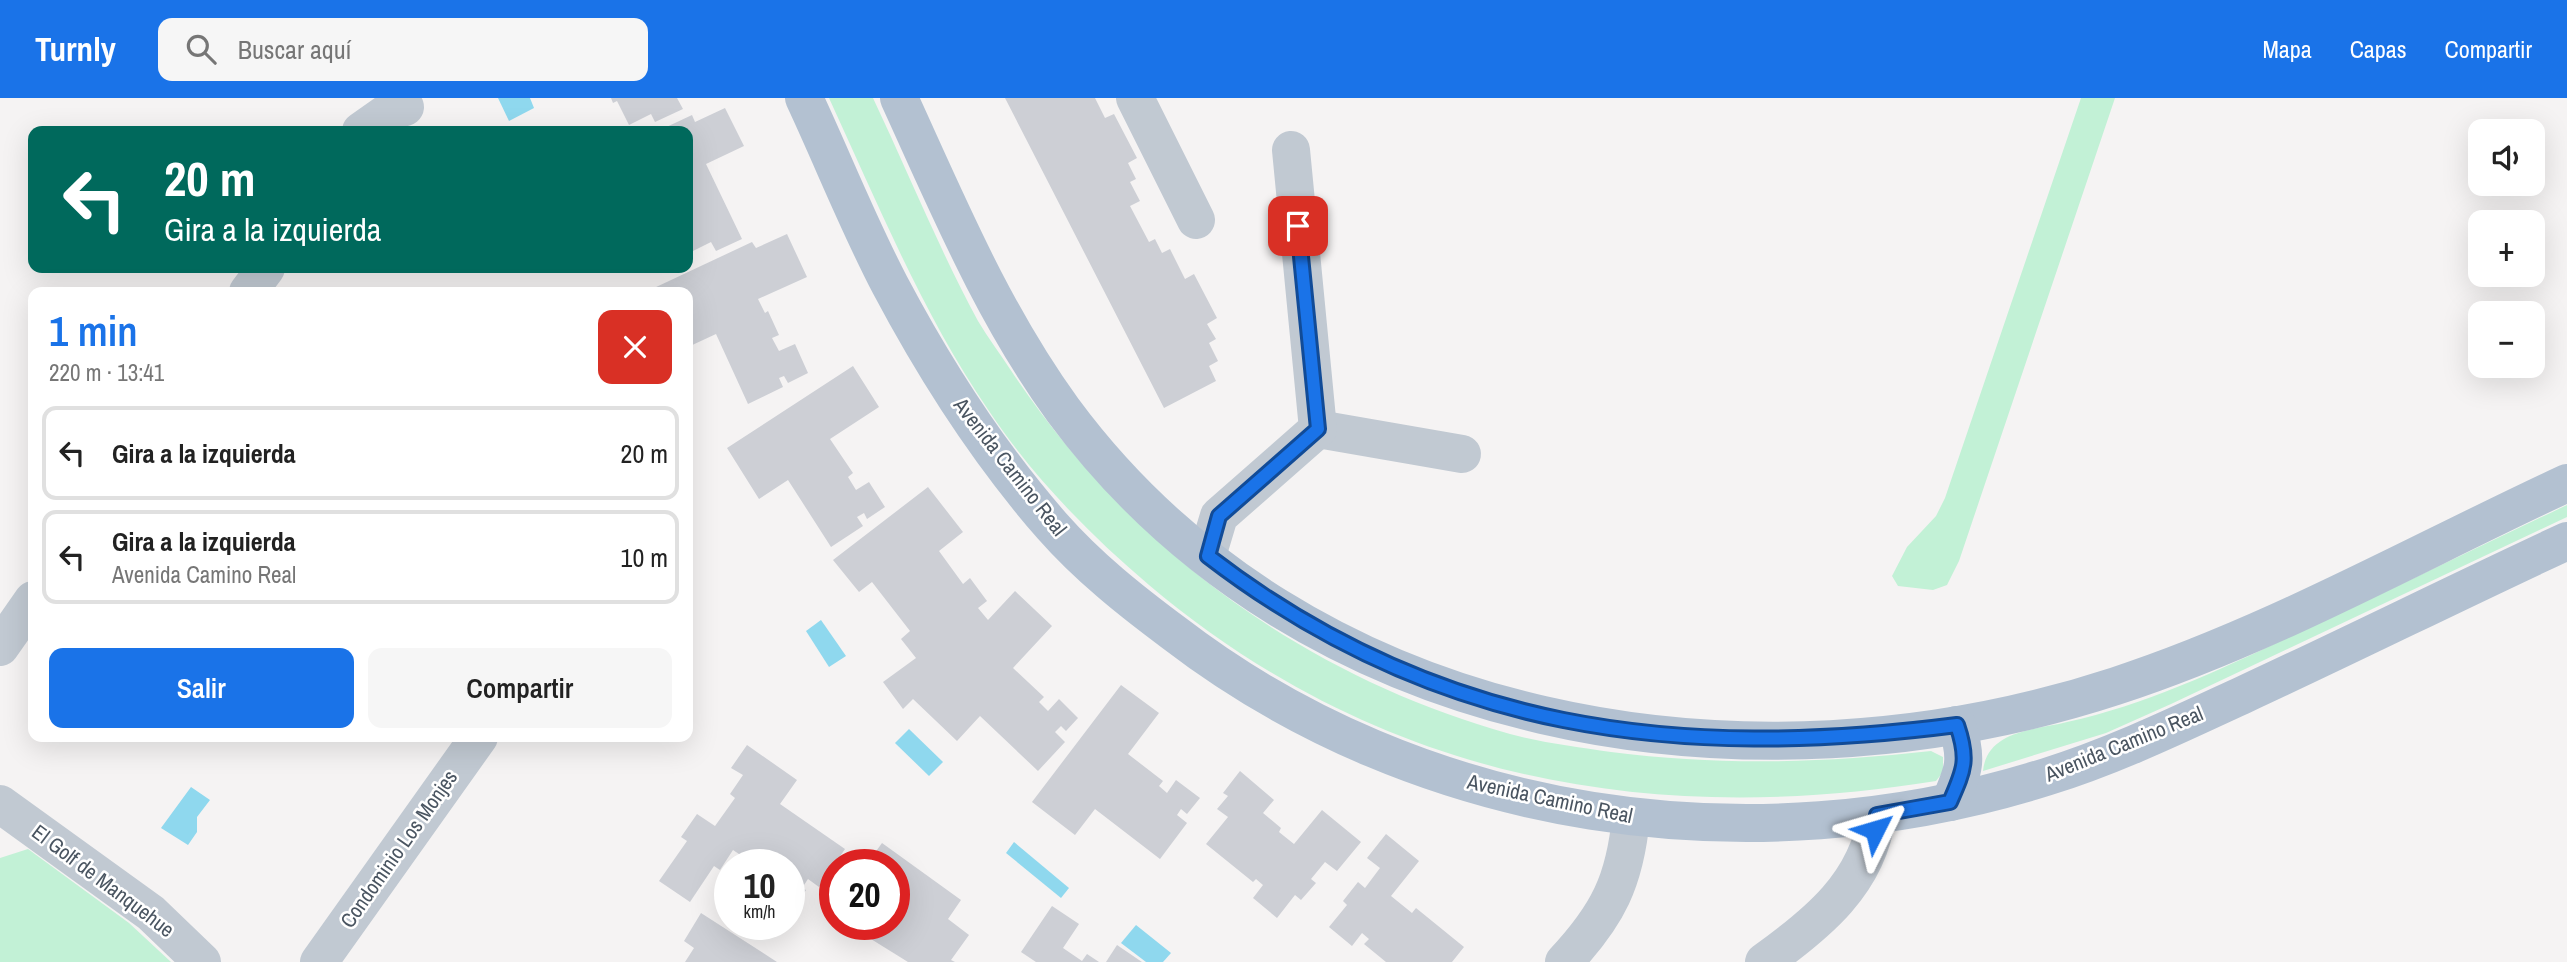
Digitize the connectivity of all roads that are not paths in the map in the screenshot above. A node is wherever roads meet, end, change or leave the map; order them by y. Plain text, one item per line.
1 (804, 98) edge
2 (898, 98) edge
3 (1135, 98) edge
4 (405, 107) dead end
5 (368, 126) edge
6 (1291, 150) dead end
7 (1196, 220) dead end
8 (1318, 429) junction
9 (1462, 454) dead end
10 (2567, 483) edge
11 (2567, 541) edge
12 (1208, 556) junction
13 (28, 607) edge
14 (0, 648) edge
15 (1957, 725) junction
16 (475, 742) edge
17 (1950, 802) junction
18 (0, 804) edge
19 (1877, 815) junction
20 (1631, 817) junction
21 (202, 962) edge
22 (319, 962) edge
23 (1564, 962) edge
24 (1764, 962) edge

1 - 20 main road, Avenida Camino Real
2 - 12 main road
3 - 7 street
4 - 5 street
6 - 8 street
8 - 9 street
8 - 12 street
10 - 15 main road
11 - 17 main road, Avenida Camino Real
12 - 15 main road
13 - 14 street
15 - 17 main road
16 - 22 street, Condominio Los Monjes
17 - 19 main road, Avenida Camino Real
18 - 21 street, El Golf de Manquehue
19 - 20 main road, Avenida Camino Real
19 - 24 street
20 - 23 street

